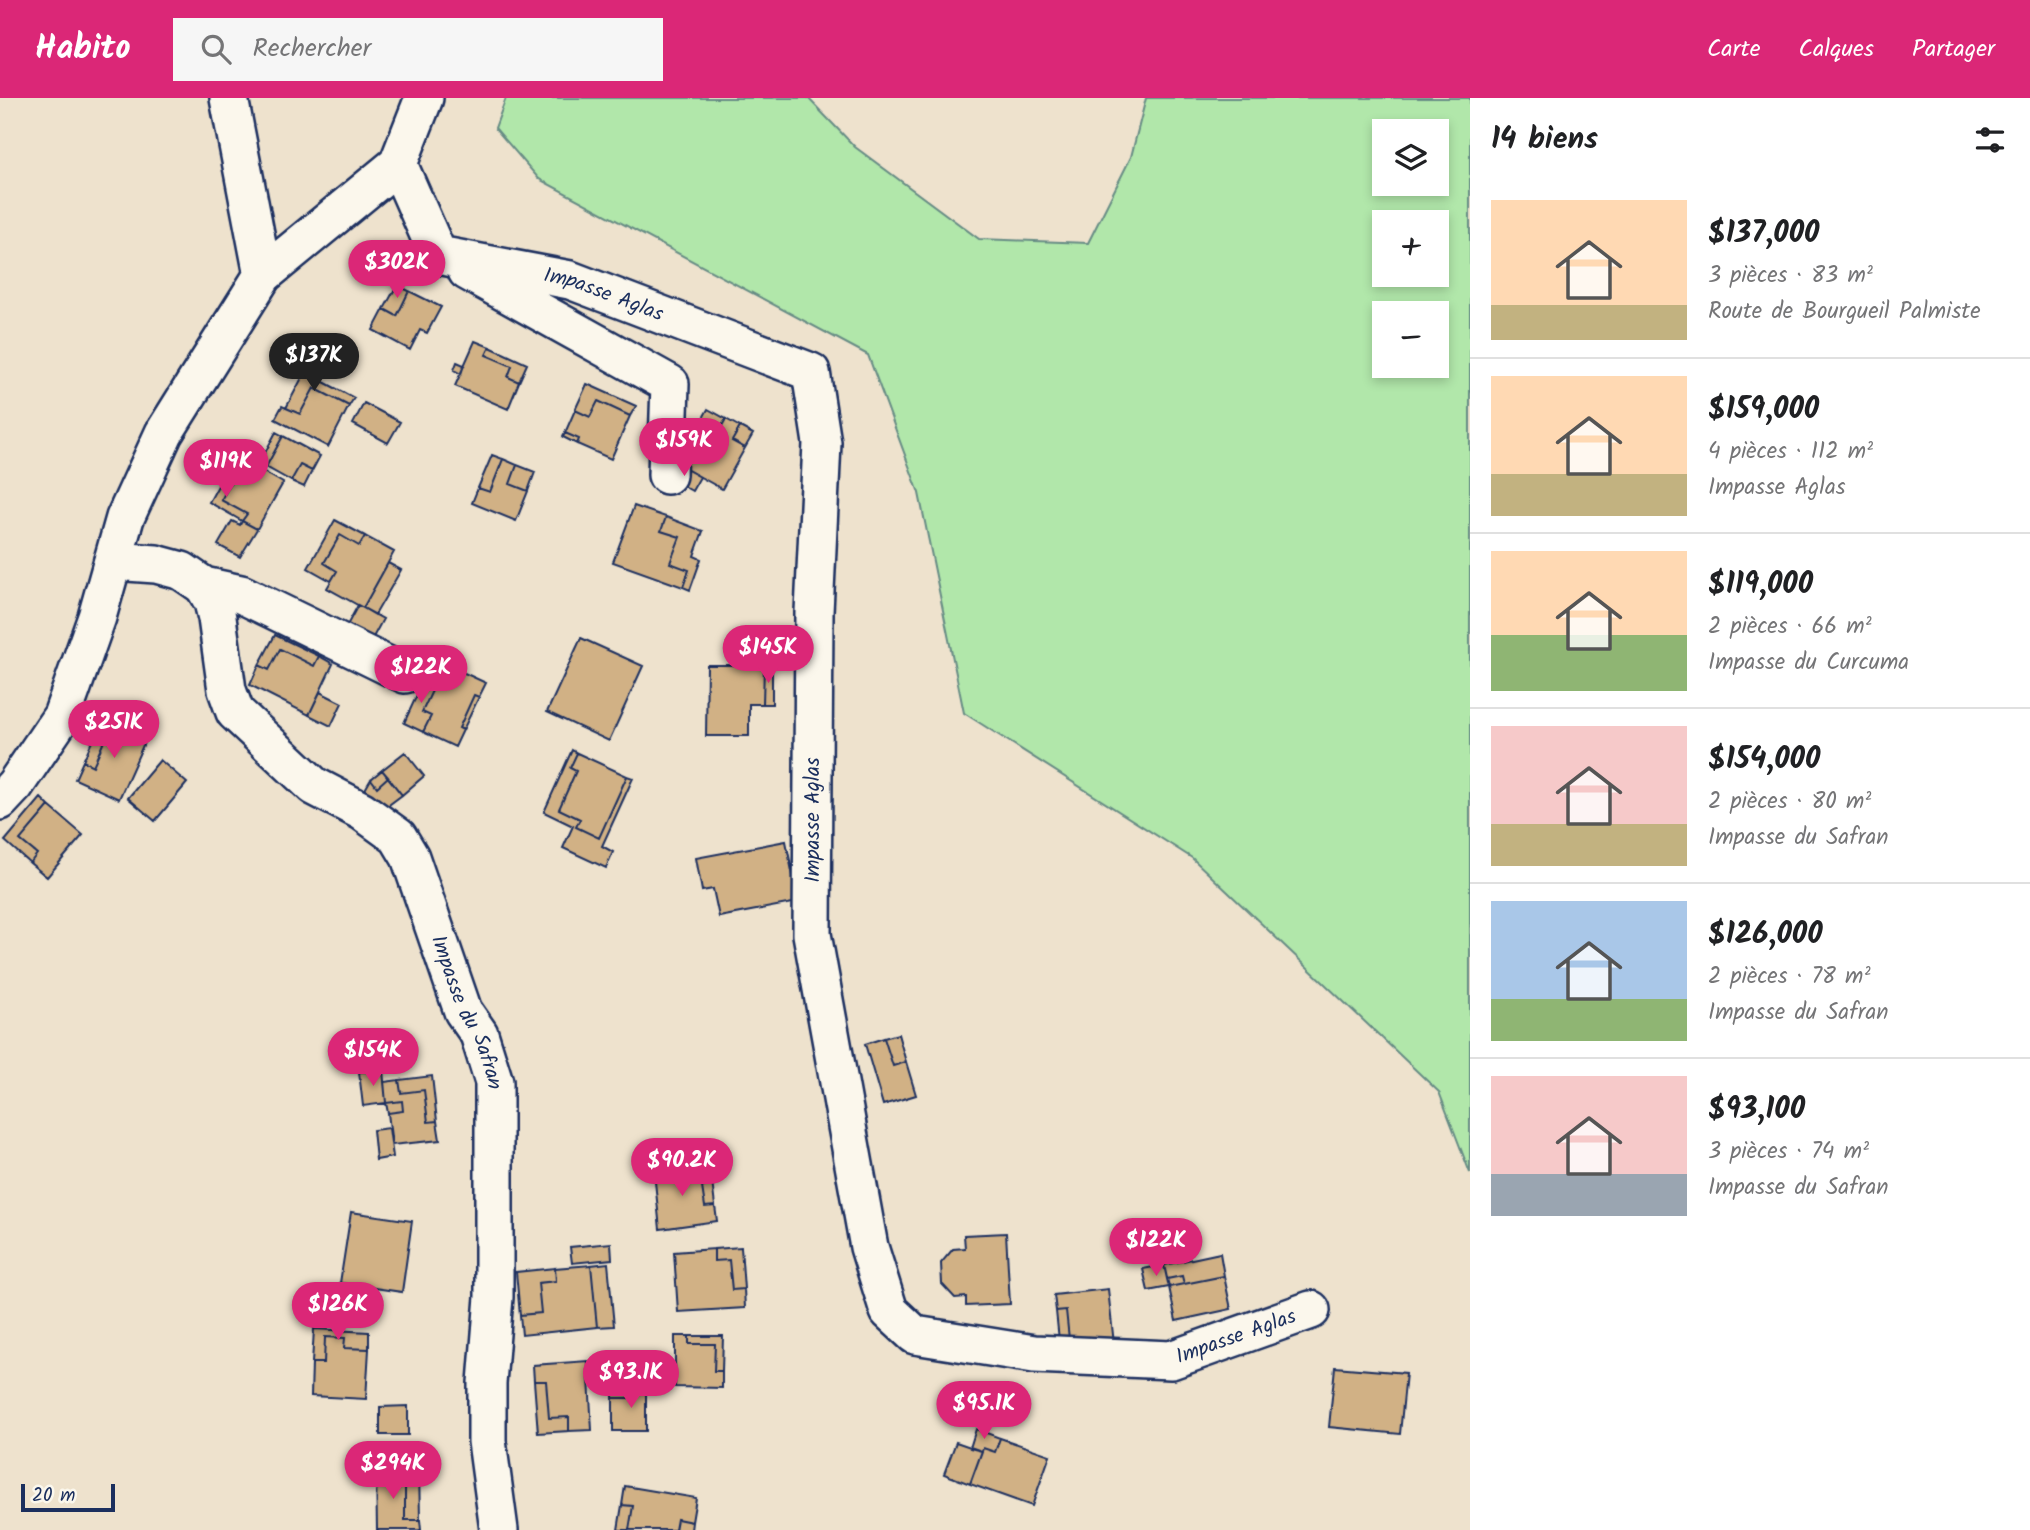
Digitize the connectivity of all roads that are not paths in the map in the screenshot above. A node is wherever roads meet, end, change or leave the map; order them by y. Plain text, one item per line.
1 (229, 98) edge
2 (424, 98) edge
3 (398, 164) junction
4 (439, 255) junction
5 (263, 275) junction
6 (667, 475) dead end
7 (113, 561) junction
8 (204, 586) junction
9 (405, 674) dead end
10 (0, 801) edge
11 (1311, 1310) dead end
12 (499, 1530) edge

1 - 5 street
2 - 3 street
3 - 4 street
3 - 5 street
4 - 6 street
4 - 11 street, Impasse Aglas
5 - 7 street
7 - 8 street
7 - 10 street
8 - 9 street
8 - 12 street, Impasse du Safran

